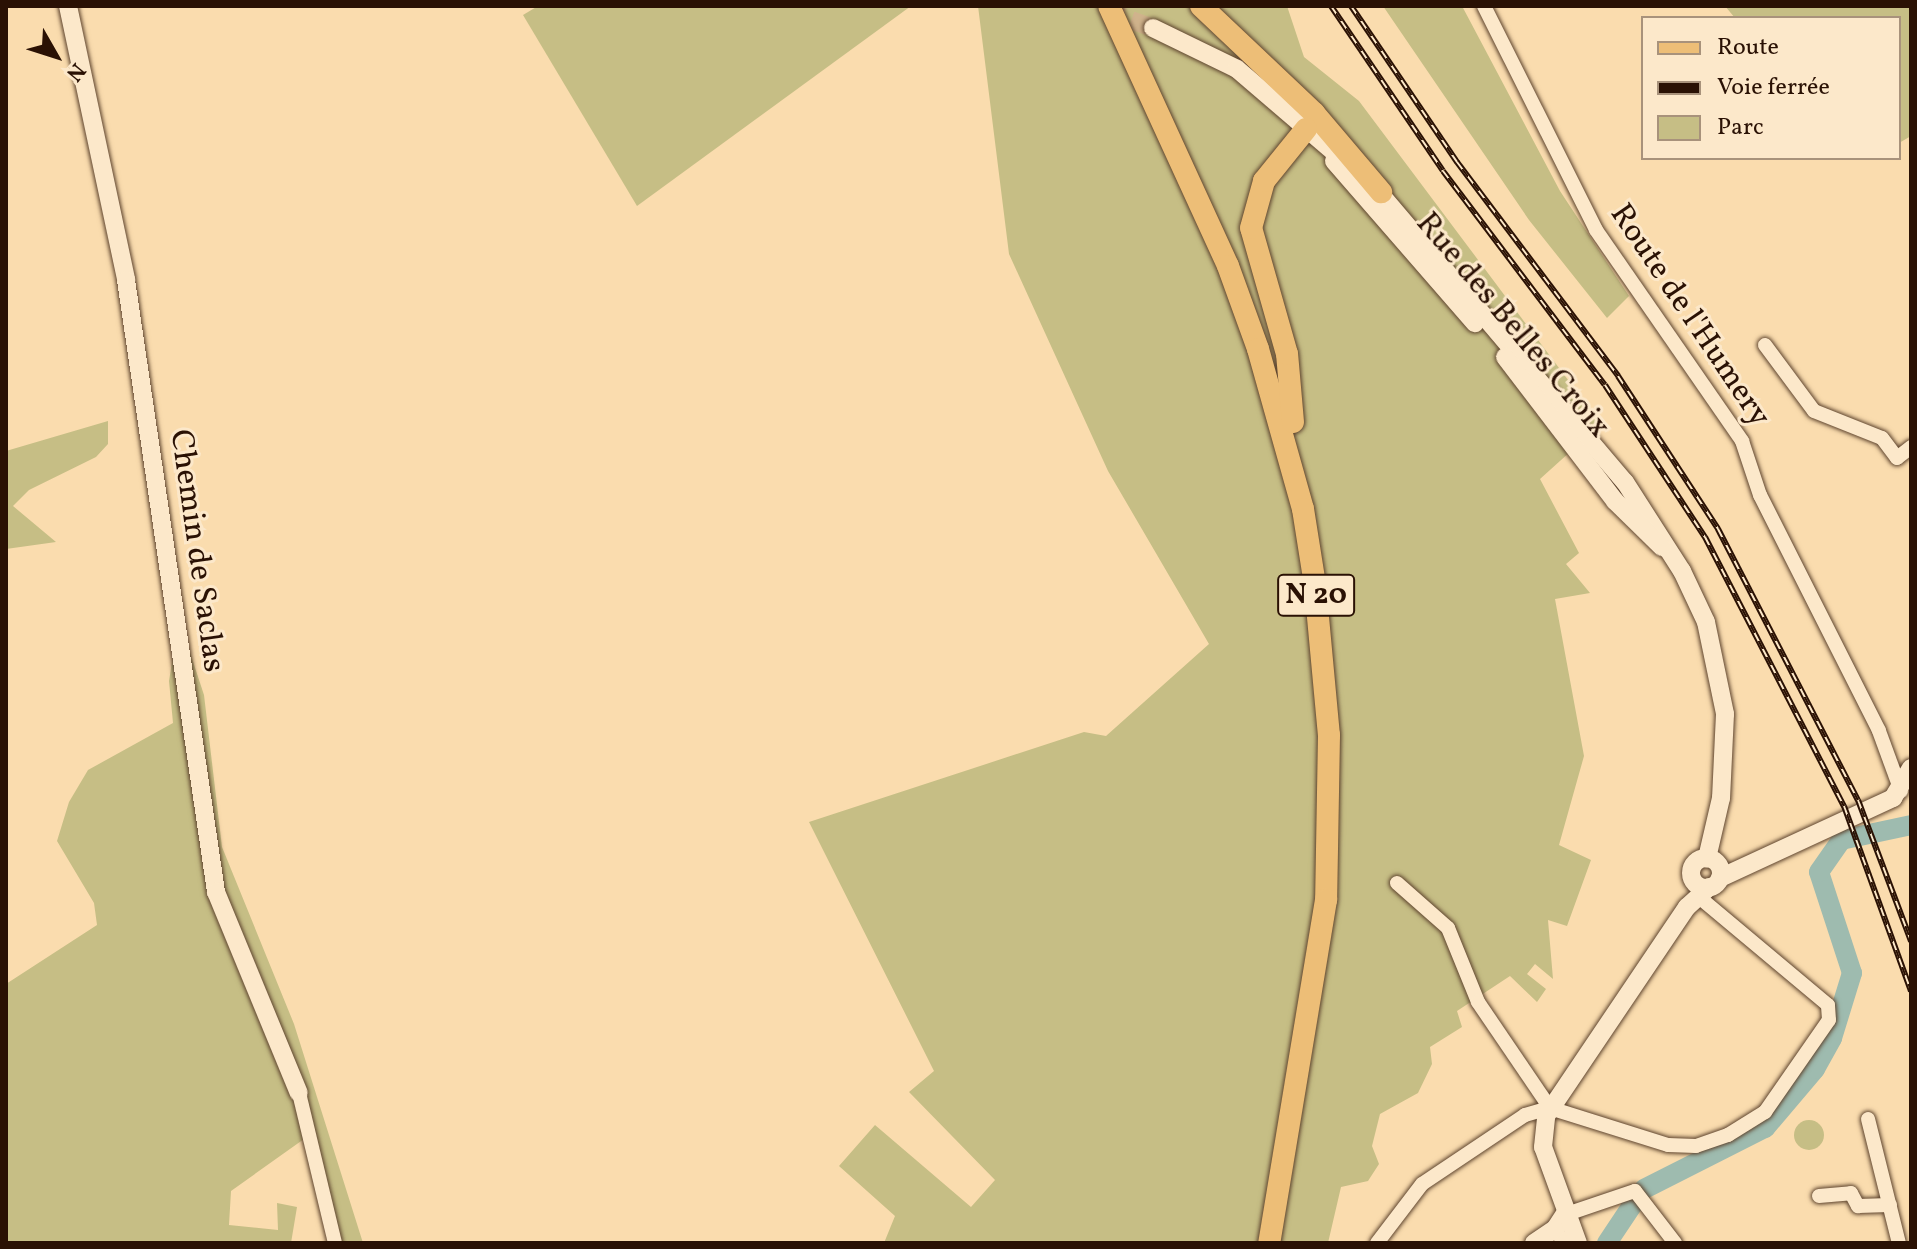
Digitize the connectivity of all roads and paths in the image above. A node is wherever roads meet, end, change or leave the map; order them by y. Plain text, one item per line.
1 (68, 6) edge
2 (1124, 6) edge
3 (1201, 6) edge
4 (1484, 6) edge
5 (1101, 7) edge
6 (1153, 28) tunnel mouth
7 (1306, 129) junction
8 (1381, 192) junction
9 (1765, 345) dead end
10 (1293, 422) junction
11 (1911, 447) edge
12 (1645, 520) junction
13 (1911, 768) edge
14 (1902, 795) edge
15 (1705, 882) junction
16 (1397, 883) dead end
17 (299, 1093) joint
18 (1550, 1108) junction
19 (1868, 1119) dead end
20 (1819, 1196) dead end
21 (1890, 1205) junction
22 (1561, 1229) edge
23 (335, 1243) edge
24 (1269, 1243) edge
25 (1282, 1243) edge
26 (1377, 1243) edge
27 (1534, 1243) edge
28 (1578, 1243) edge
29 (1675, 1243) edge
30 (1899, 1243) edge

1 - 17 main road, Chemin de Saclas
2 - 10 main road, N 20
3 - 8 main road
4 - 14 street, Route de l'Humery
5 - 24 main road, N 20
6 - 7 main road
7 - 8 main road, Rue des Belles Croix
7 - 10 main road
7 - 12 main road, Rue des Belles Croix
8 - 12 main road, Rue des Belles Croix
9 - 11 street
10 - 25 main road, N 20
12 - 15 main road, Rue des Belles Croix
13 - 14 main road
14 - 15 main road
15 - 18 main road, Rue des Belles Croix
15 - 18 street
16 - 18 street
17 - 23 street
18 - 22 main road
18 - 26 street
19 - 21 street
20 - 21 street
21 - 30 street
22 - 27 main road
22 - 28 main road
22 - 29 street

